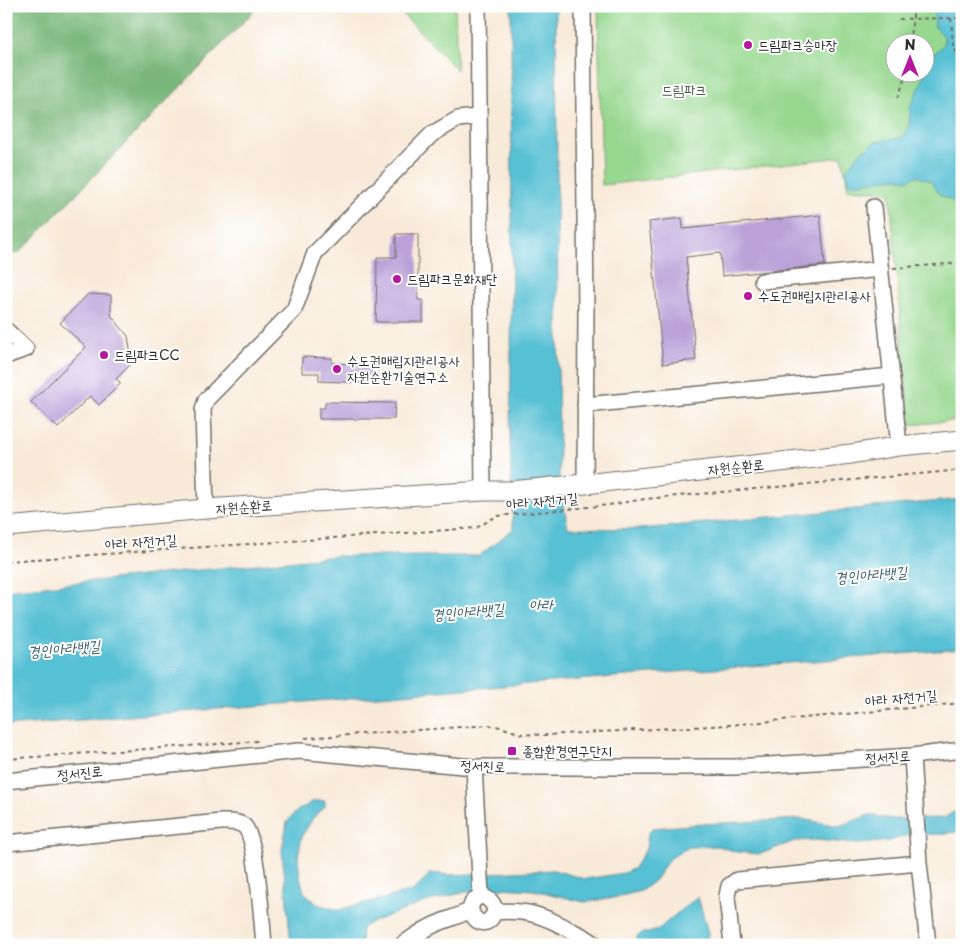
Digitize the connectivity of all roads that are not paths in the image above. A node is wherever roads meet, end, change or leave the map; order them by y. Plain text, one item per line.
1 (478, 6) edge
2 (583, 6) edge
3 (478, 117) junction
4 (874, 207) dead end
5 (881, 269) junction
6 (762, 281) dead end
7 (6, 330) edge
8 (6, 356) edge
9 (892, 376) junction
10 (585, 405) junction
11 (962, 440) edge
12 (899, 446) junction
13 (580, 485) junction
14 (482, 491) junction
15 (206, 509) junction
16 (6, 527) edge
17 (962, 750) edge
18 (912, 756) junction
19 (474, 767) junction
20 (6, 780) edge
21 (6, 843) edge
22 (919, 863) junction
23 (481, 896) junction
24 (471, 910) junction
25 (494, 912) junction
26 (264, 945) edge
27 (402, 945) edge
28 (596, 945) edge
29 (732, 945) edge
30 (928, 945) edge

1 - 3 street
2 - 10 street
3 - 14 street
3 - 15 street
4 - 5 street
5 - 6 street
5 - 9 street
7 - 8 street
9 - 10 street
9 - 12 street
10 - 13 street
11 - 12 main road, 자원순환로
12 - 13 main road, 자원순환로
13 - 14 main road, 자원순환로
14 - 15 main road, 자원순환로
15 - 16 main road, 자원순환로
17 - 18 street, 정서진로
18 - 19 street, 정서진로
18 - 22 street
19 - 20 street, 정서진로
19 - 23 street
21 - 26 street
22 - 29 street
22 - 30 street
23 - 24 street
23 - 25 street
24 - 25 street
24 - 27 street
25 - 28 street

